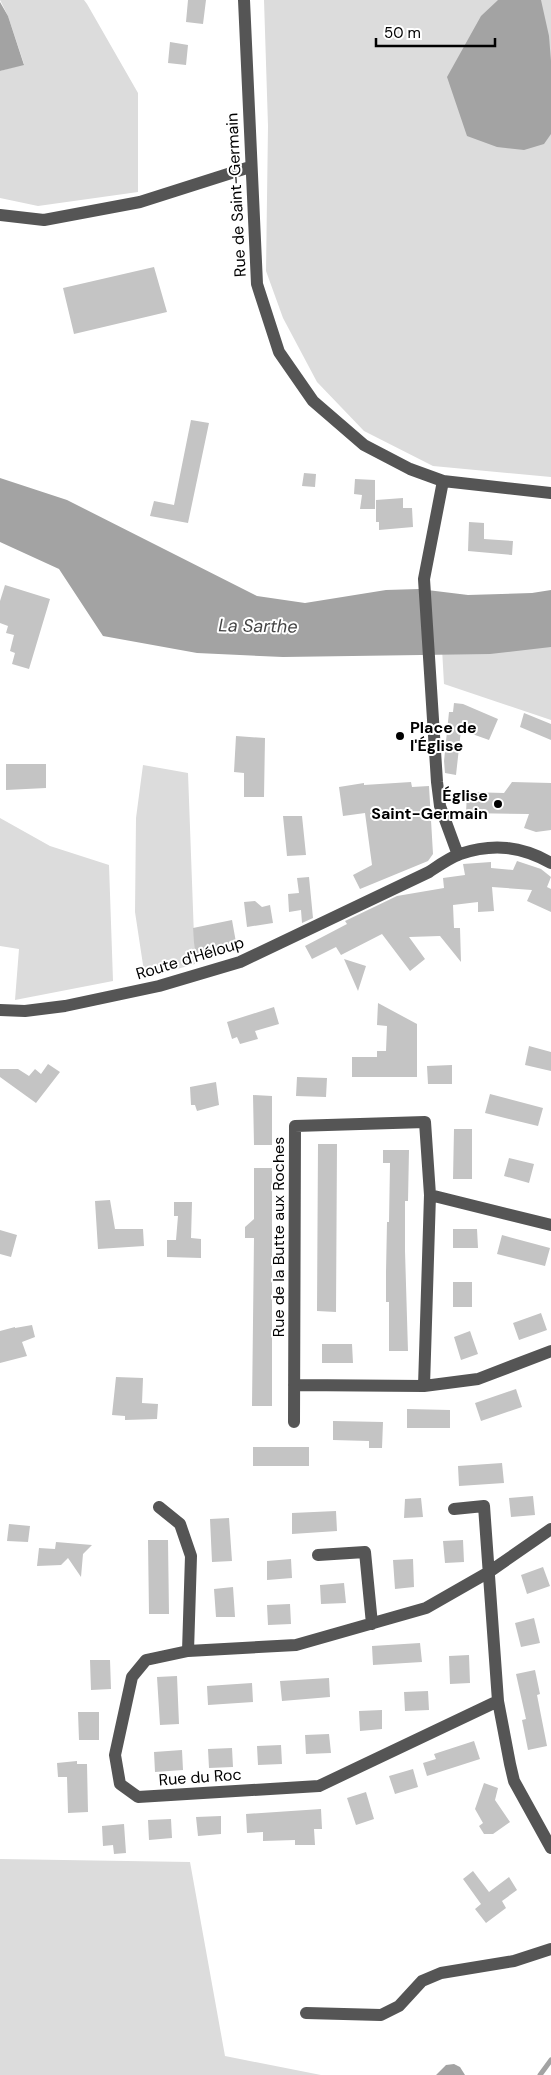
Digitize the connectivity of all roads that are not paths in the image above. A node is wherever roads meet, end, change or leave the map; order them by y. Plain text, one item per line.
1 (244, 0) edge
2 (250, 167) junction
3 (0, 215) edge
4 (443, 481) junction
5 (551, 494) edge
6 (458, 855) junction
7 (551, 863) edge
8 (0, 1010) edge
9 (430, 1195) junction
10 (551, 1225) edge
11 (551, 1351) edge
12 (294, 1385) junction
13 (424, 1386) junction
14 (294, 1422) dead end
15 (159, 1507) dead end
16 (454, 1509) dead end
17 (551, 1529) edge
18 (318, 1555) dead end
19 (489, 1572) junction
20 (372, 1624) junction
21 (188, 1651) junction
22 (498, 1701) junction
23 (551, 1848) edge
24 (551, 1949) edge
25 (306, 2013) dead end

1 - 2 street, Rue de Saint-Germain
2 - 3 street
2 - 4 street, Rue de Saint-Germain
4 - 5 street, Rue de Saint-Germain
4 - 6 street
6 - 7 street, Route d'Héloup
6 - 8 street, Route d'Héloup
9 - 10 street
9 - 12 street, Rue de la Butte aux Roches
9 - 13 street, Rue de la Butte aux Roches
11 - 13 street
12 - 13 street
12 - 14 street, Rue de la Butte aux Roches
15 - 21 street
16 - 19 street
17 - 19 street, Rue du Roc
18 - 20 street
19 - 20 street, Rue du Roc
19 - 22 street
20 - 21 street, Rue du Roc
21 - 22 street, Rue du Roc
22 - 23 street
24 - 25 street

